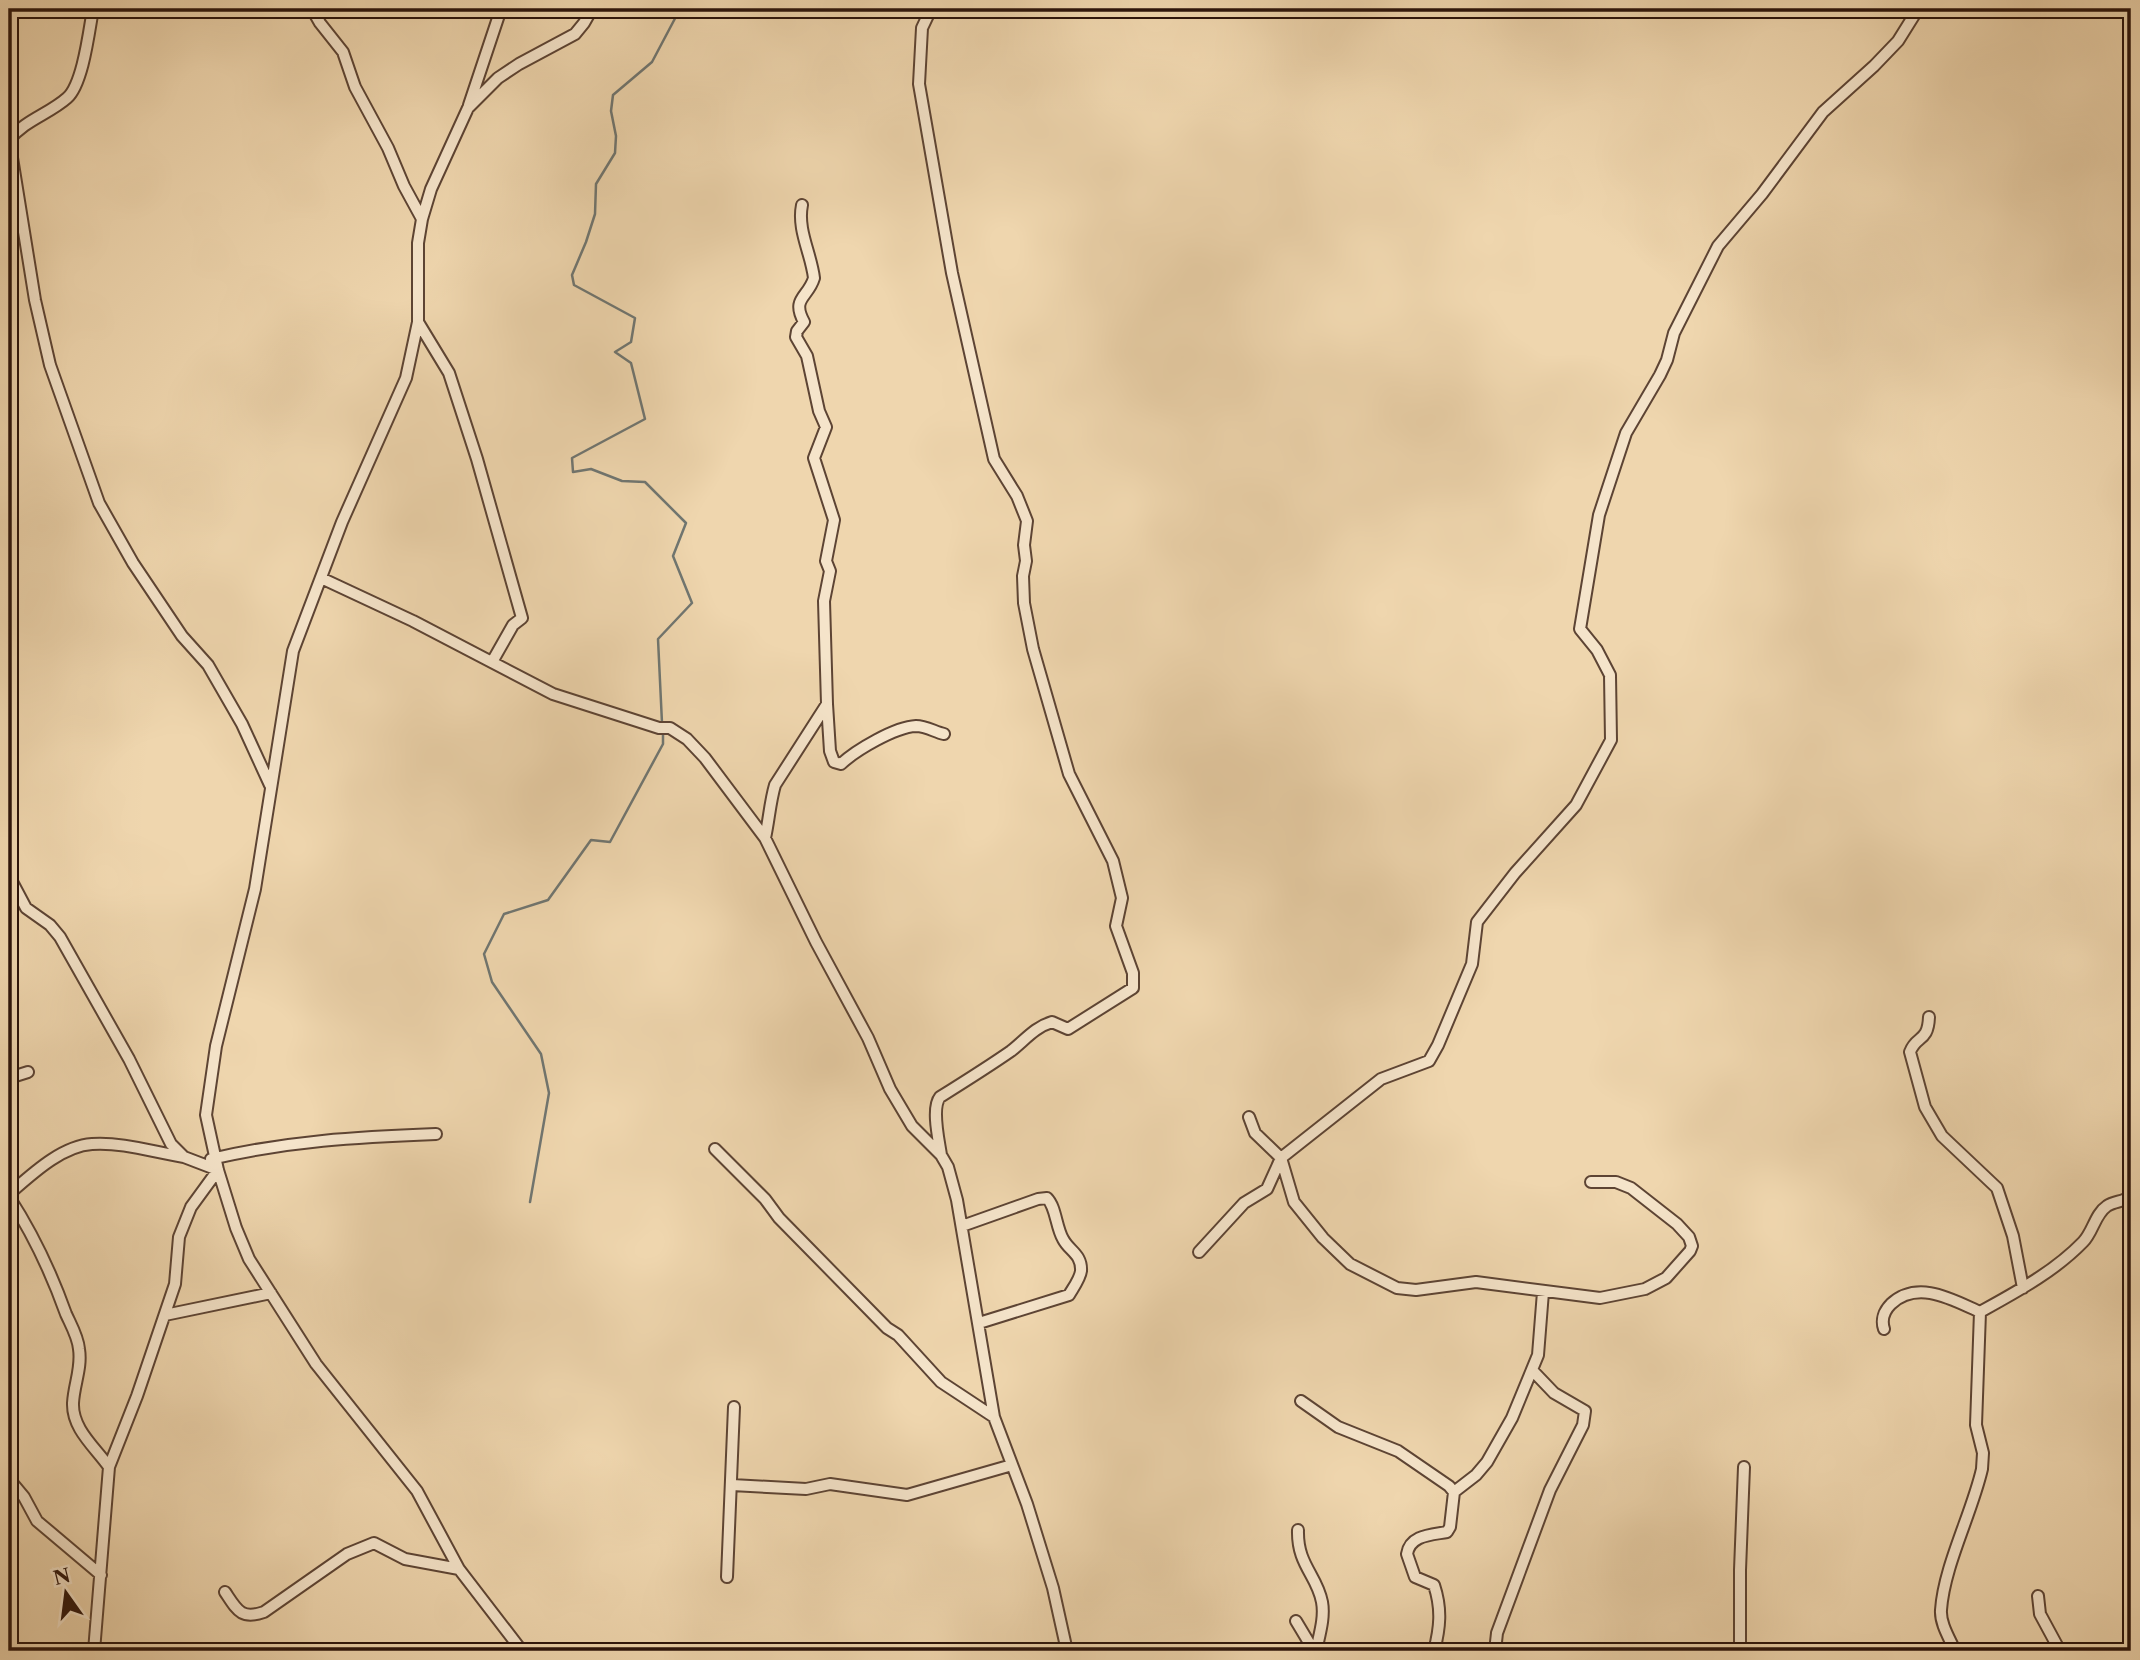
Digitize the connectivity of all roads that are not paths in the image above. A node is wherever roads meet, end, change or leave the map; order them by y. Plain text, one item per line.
1 (93, 9) edge
2 (312, 9) edge
3 (501, 9) edge
4 (592, 9) edge
5 (931, 9) edge
6 (1918, 9) edge
7 (468, 108) junction
8 (9, 139) edge
9 (802, 205) dead end
10 (15, 209) edge
11 (422, 219) junction
12 (418, 322) junction
13 (320, 578) junction
14 (492, 662) junction
15 (827, 704) junction
16 (944, 734) dead end
17 (271, 786) junction
18 (765, 838) junction
19 (9, 876) edge
20 (1929, 1017) dead end
21 (28, 1072) dead end
22 (9, 1078) edge
23 (1249, 1117) dead end
24 (436, 1134) dead end
25 (715, 1149) dead end
26 (941, 1155) junction
27 (184, 1157) junction
28 (215, 1158) junction
29 (1281, 1158) junction
30 (198, 1162) junction
31 (218, 1170) junction
32 (1591, 1182) dead end
33 (9, 1195) edge
34 (2131, 1196) edge
35 (962, 1226) junction
36 (1199, 1252) dead end
37 (2023, 1288) junction
38 (1543, 1292) junction
39 (271, 1293) junction
40 (1980, 1312) junction
41 (165, 1315) junction
42 (979, 1324) junction
43 (1884, 1329) dead end
44 (1532, 1370) junction
45 (1301, 1401) dead end
46 (734, 1407) dead end
47 (994, 1417) junction
48 (1012, 1465) junction
49 (109, 1467) junction
50 (1744, 1467) dead end
51 (9, 1479) edge
52 (732, 1485) junction
53 (1454, 1492) junction
54 (1298, 1530) dead end
55 (459, 1569) junction
56 (101, 1575) junction
57 (727, 1577) dead end
58 (225, 1592) dead end
59 (2038, 1596) dead end
60 (1296, 1621) dead end
61 (2131, 1646) edge
62 (93, 1651) edge
63 (522, 1651) edge
64 (1066, 1651) edge
65 (1315, 1651) edge
66 (1434, 1651) edge
67 (1495, 1651) edge
68 (1740, 1651) edge
69 (1955, 1651) edge
70 (2060, 1651) edge
71 (2122, 1651) edge

1 - 8 street
2 - 11 street
3 - 7 street
4 - 7 street
5 - 26 street
6 - 29 street
7 - 11 street
8 - 10 street
9 - 15 street
10 - 17 street
11 - 12 street
12 - 13 street
12 - 14 street
13 - 14 street
13 - 17 street
14 - 18 street
15 - 16 street
15 - 18 street
17 - 28 street
18 - 26 street
19 - 27 street
20 - 37 street
21 - 22 street
23 - 29 street
24 - 28 street
25 - 47 street
26 - 35 street
27 - 30 street
27 - 33 street
28 - 30 street
28 - 31 street
29 - 36 street
29 - 38 street
30 - 31 street
31 - 39 street
31 - 41 street
32 - 38 street
33 - 49 street
34 - 37 street
35 - 42 street
35 - 42 street
37 - 40 street
38 - 44 street
39 - 41 street
39 - 55 street
40 - 43 street
40 - 69 street
41 - 49 street
42 - 47 street
44 - 53 street
44 - 67 street
45 - 53 street
46 - 52 street
47 - 48 street
48 - 52 street
48 - 64 street
49 - 56 street
50 - 68 street
51 - 56 street
52 - 57 street
53 - 66 street
54 - 65 street
55 - 58 street
55 - 63 street
56 - 62 street
59 - 70 street
60 - 65 street
61 - 71 street

